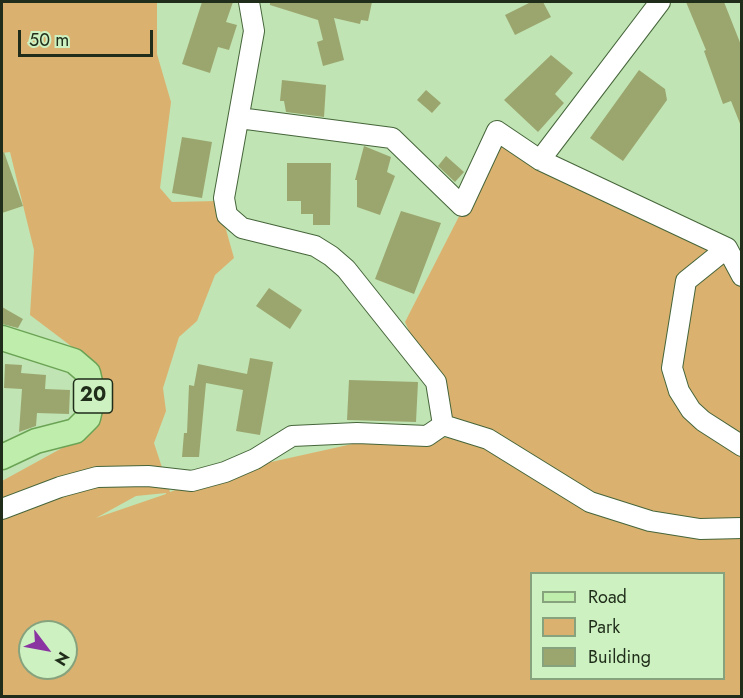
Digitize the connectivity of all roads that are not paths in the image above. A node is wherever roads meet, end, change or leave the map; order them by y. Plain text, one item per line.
1 (249, 2) edge
2 (660, 2) edge
3 (239, 118) junction
4 (540, 160) junction
5 (727, 248) junction
6 (741, 276) edge
7 (2, 338) edge
8 (443, 425) junction
9 (741, 446) edge
10 (2, 457) edge
11 (2, 509) edge
12 (741, 528) edge

1 - 3 street
2 - 4 street
3 - 4 street
3 - 8 street
4 - 5 street
5 - 6 street
5 - 9 street
7 - 10 main road, 20
8 - 11 street
8 - 12 street

